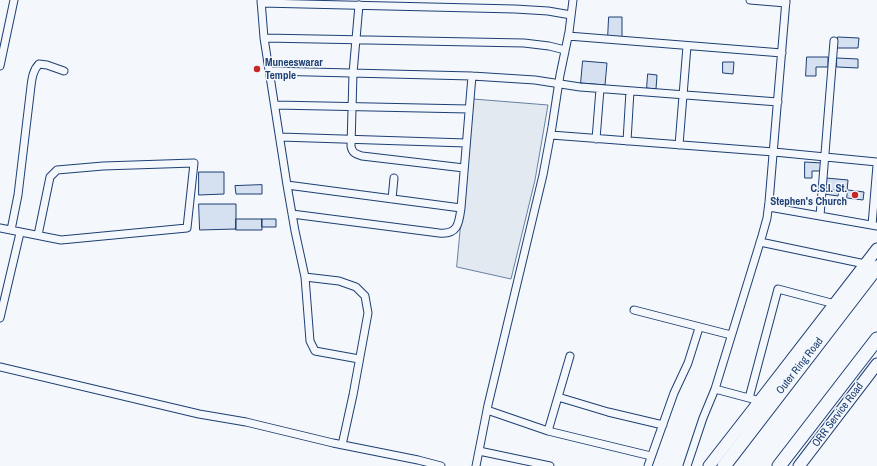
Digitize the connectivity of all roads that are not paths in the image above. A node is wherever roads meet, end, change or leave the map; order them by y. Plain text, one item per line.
1 (14, 0) edge
2 (573, 0) edge
3 (750, 0) edge
4 (786, 1) edge
5 (261, 2) edge
6 (378, 3) edge
7 (359, 5) junction
8 (571, 15) junction
9 (568, 36) junction
10 (264, 38) junction
11 (356, 40) junction
12 (834, 41) dead end
13 (687, 46) junction
14 (566, 50) junction
15 (782, 53) junction
16 (0, 66) edge
17 (64, 70) dead end
18 (270, 71) junction
19 (353, 73) junction
20 (472, 76) junction
21 (559, 84) junction
22 (600, 89) junction
23 (630, 91) junction
24 (683, 95) junction
25 (778, 102) junction
26 (275, 105) junction
27 (352, 107) junction
28 (469, 109) junction
29 (551, 135) junction
30 (280, 137) junction
31 (596, 139) junction
32 (351, 140) junction
33 (627, 141) junction
34 (466, 143) junction
35 (679, 145) junction
36 (774, 152) junction
37 (825, 157) junction
38 (877, 162) edge
39 (877, 165) edge
40 (464, 168) junction
41 (394, 178) dead end
42 (287, 185) junction
43 (392, 199) junction
44 (769, 207) junction
45 (461, 208) junction
46 (292, 214) junction
47 (820, 216) junction
48 (875, 226) edge
49 (0, 228) edge
50 (11, 230) junction
51 (20, 233) junction
52 (38, 235) junction
53 (760, 242) junction
54 (877, 250) edge
55 (871, 266) edge
56 (305, 277) junction
57 (835, 304) junction
58 (634, 310) dead end
59 (0, 318) edge
60 (699, 328) junction
61 (731, 335) junction
62 (877, 339) edge
63 (570, 356) dead end
64 (359, 360) junction
65 (877, 364) edge
66 (0, 367) edge
67 (715, 389) junction
68 (558, 397) junction
69 (749, 398) junction
70 (760, 401) junction
71 (487, 410) junction
72 (663, 425) junction
73 (548, 431) junction
74 (342, 445) junction
75 (479, 450) junction
76 (651, 456) junction
77 (441, 466) edge
78 (476, 466) edge
79 (550, 466) edge
80 (648, 466) edge
81 (687, 466) edge
82 (709, 466) edge
83 (724, 466) edge
84 (779, 466) edge
85 (799, 466) edge

1 - 16 street
2 - 8 street
3 - 4 street
4 - 15 street
5 - 7 street
5 - 10 street
6 - 7 street
6 - 8 street
7 - 11 street
8 - 9 street
9 - 13 street
9 - 14 street
10 - 11 street
10 - 18 street
11 - 14 street
11 - 19 street
12 - 37 street
13 - 15 street
13 - 24 street
14 - 21 street
15 - 25 street
17 - 50 street
18 - 19 street
18 - 26 street
19 - 20 street
19 - 27 street
20 - 21 street
20 - 28 street
21 - 22 street
21 - 29 street
22 - 23 street
22 - 31 street
23 - 24 street
23 - 33 street
24 - 25 street
24 - 35 street
25 - 36 street
26 - 27 street
26 - 30 street
27 - 28 street
27 - 32 street
28 - 34 street
29 - 31 street
29 - 71 street
30 - 32 street
30 - 42 street
31 - 33 street
32 - 34 street
32 - 40 street
33 - 35 street
34 - 40 street
35 - 36 street
36 - 37 street
36 - 44 street
37 - 38 street
37 - 47 street
39 - 48 street
40 - 45 street
41 - 43 street
42 - 43 street
42 - 46 street
43 - 45 street
44 - 47 street
44 - 53 street
45 - 46 street
46 - 56 street
47 - 48 street
49 - 50 street
50 - 51 street
51 - 52 street
51 - 59 street
52 - 52 street
53 - 55 street
53 - 61 street
54 - 55 main road
55 - 57 main road
55 - 83 highway, Outer Ring Road
56 - 64 street
56 - 64 street
57 - 69 street
57 - 70 main road
58 - 60 street
60 - 61 street
60 - 72 street
61 - 67 street
62 - 84 highway
63 - 68 street
64 - 74 street
65 - 85 main road, ORR Service Road
66 - 74 street
67 - 69 street
67 - 81 street
68 - 72 street
68 - 73 street
69 - 70 street
70 - 82 main road
71 - 73 street
71 - 75 street
72 - 76 street
73 - 76 street
74 - 77 street
75 - 78 street
75 - 79 street
76 - 80 street

